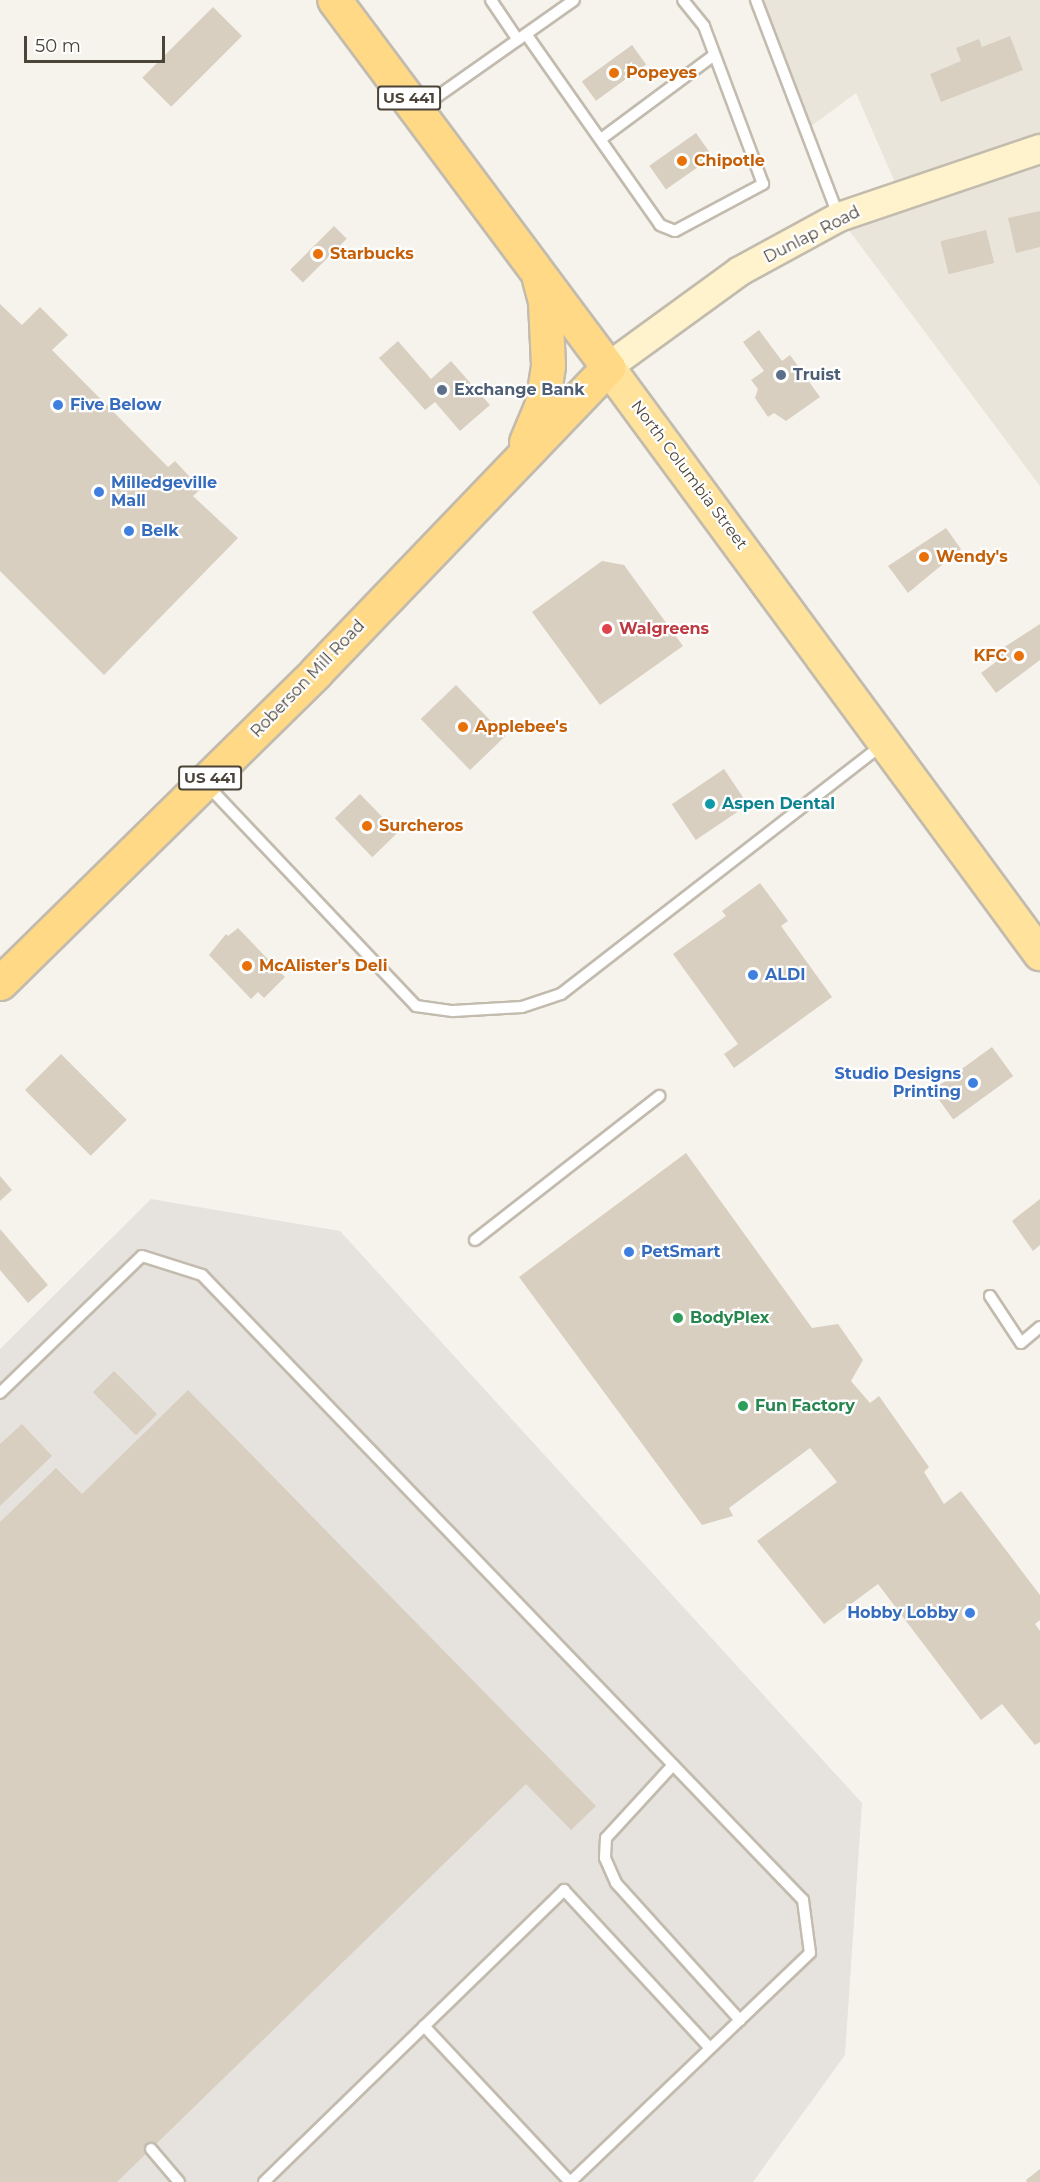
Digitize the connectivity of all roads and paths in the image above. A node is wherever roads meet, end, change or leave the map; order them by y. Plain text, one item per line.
1 (334, 0) edge
2 (491, 0) edge
3 (574, 0) edge
4 (683, 0) edge
5 (756, 0) edge
6 (522, 37) junction
7 (714, 55) junction
8 (418, 110) junction
9 (601, 139) junction
10 (1040, 149) edge
11 (839, 217) junction
12 (536, 269) junction
13 (608, 367) junction
14 (514, 465) junction
15 (886, 742) junction
16 (205, 783) junction
17 (1040, 954) edge
18 (0, 983) edge
19 (659, 1096) dead end
20 (475, 1240) dead end
21 (990, 1296) dead end
22 (1040, 1328) edge
23 (0, 1393) edge
24 (673, 1764) junction
25 (740, 2020) junction
26 (424, 2026) junction
27 (710, 2048) junction
28 (151, 2149) dead end
29 (179, 2182) edge
30 (264, 2182) edge
31 (570, 2182) edge

1 - 8 highway, North Columbia Street / US 441
2 - 6 lane
3 - 6 lane
4 - 7 lane
5 - 11 lane
6 - 8 lane
6 - 9 lane
7 - 9 lane
7 - 9 lane
8 - 12 highway, North Columbia Street / US 441
10 - 11 main road, Dunlap Road
11 - 13 main road, Dunlap Road
12 - 13 highway, North Columbia Street / US 441
12 - 14 highway, US 441
13 - 14 highway, Roberson Mill Road / US 441
13 - 15 main road, North Columbia Street
14 - 16 highway, Roberson Mill Road / US 441
15 - 16 lane
15 - 17 main road, North Columbia Street
16 - 18 highway, Roberson Mill Road / US 441
19 - 20 lane
21 - 22 lane
23 - 24 lane
24 - 25 lane
24 - 25 lane
25 - 27 lane
26 - 27 lane
26 - 30 lane
26 - 31 lane
27 - 31 lane
28 - 29 lane

